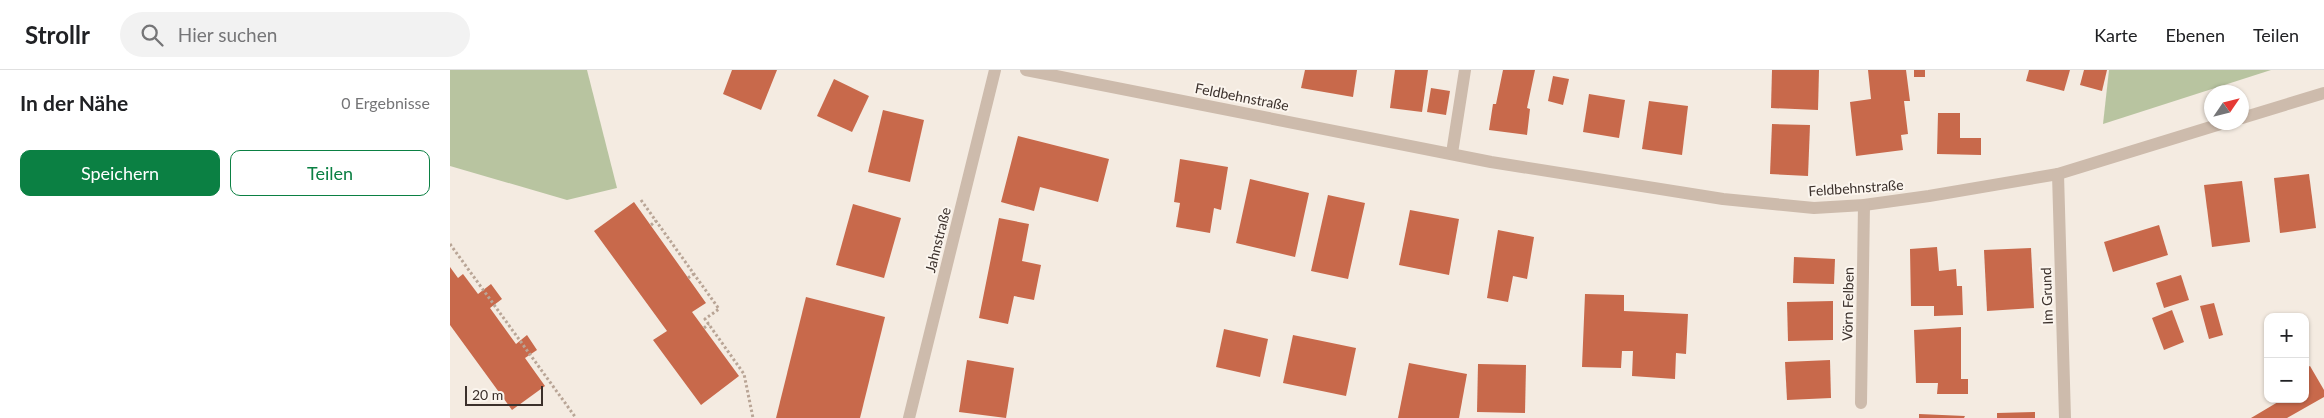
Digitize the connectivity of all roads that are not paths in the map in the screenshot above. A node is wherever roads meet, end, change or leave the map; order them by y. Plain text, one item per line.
1 (995, 70) edge
2 (1026, 70) edge
3 (1465, 70) edge
4 (2324, 93) edge
5 (2249, 116) edge
6 (2204, 129) edge
7 (1452, 153) junction
8 (2058, 174) junction
9 (1864, 205) junction
10 (1861, 403) dead end
11 (909, 418) edge
12 (2065, 418) edge

1 - 11 street, Jahnstraße
2 - 7 street, Feldbehnstraße
3 - 7 street
4 - 5 street
6 - 8 street, Feldbehnstraße
7 - 9 street, Feldbehnstraße
8 - 9 street, Feldbehnstraße
8 - 12 street, Im Grund
9 - 10 street, Vörn Felben

